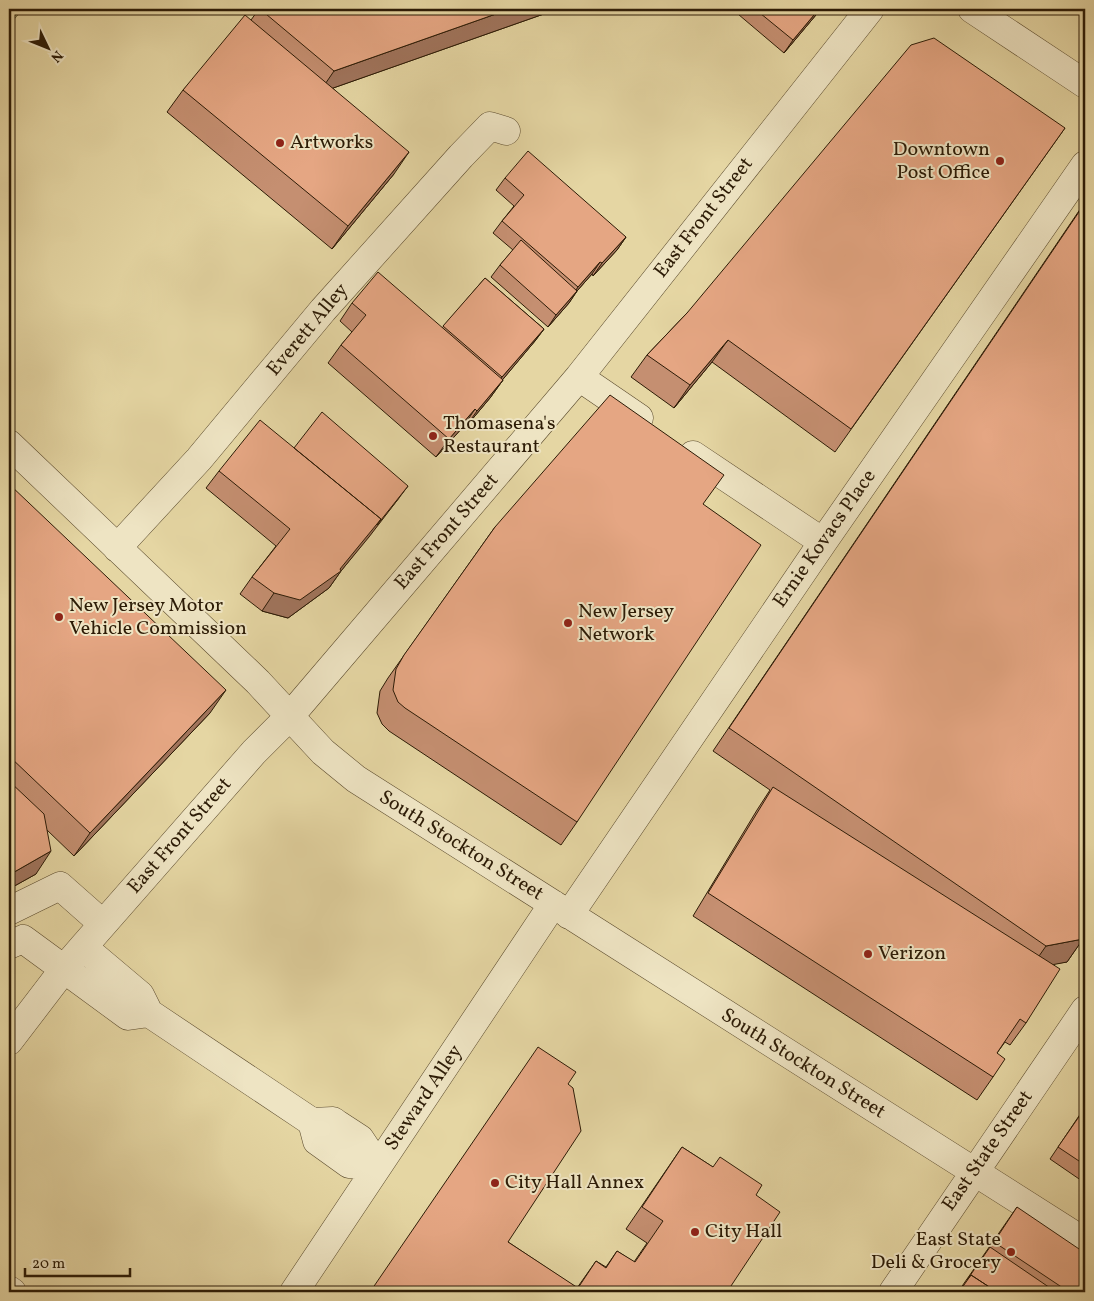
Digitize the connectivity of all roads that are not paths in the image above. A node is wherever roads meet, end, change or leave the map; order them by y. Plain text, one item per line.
1 (870, 9) edge
2 (972, 9) edge
3 (1085, 84) edge
4 (506, 131) dead end
5 (1085, 165) edge
6 (579, 378) junction
7 (9, 444) edge
8 (823, 542) junction
9 (117, 548) junction
10 (290, 716) junction
11 (561, 909) junction
12 (9, 911) edge
13 (103, 924) junction
14 (9, 946) edge
15 (83, 947) junction
16 (64, 969) junction
17 (1085, 1010) edge
18 (150, 1013) junction
19 (9, 1041) edge
20 (378, 1166) junction
21 (974, 1172) junction
22 (1085, 1242) edge
23 (294, 1292) edge
24 (892, 1292) edge

1 - 6 street, East Front Street
2 - 3 street
4 - 9 street, Everett Alley
5 - 8 street, Ernie Kovacs Place
6 - 8 street
6 - 10 street, East Front Street
7 - 9 street, South Stockton Street
8 - 11 street, Ernie Kovacs Place
9 - 10 street, South Stockton Street
10 - 11 street, South Stockton Street
10 - 13 street, East Front Street
11 - 20 street, Steward Alley
11 - 21 street, South Stockton Street
12 - 13 street
13 - 15 street, East Front Street
14 - 16 street
15 - 16 street, East Front Street
15 - 18 street
16 - 18 street
16 - 19 street, East Front Street
17 - 21 street, East State Street
18 - 20 street
20 - 23 street, Steward Alley
21 - 22 street, South Stockton Street
21 - 24 street, East State Street

